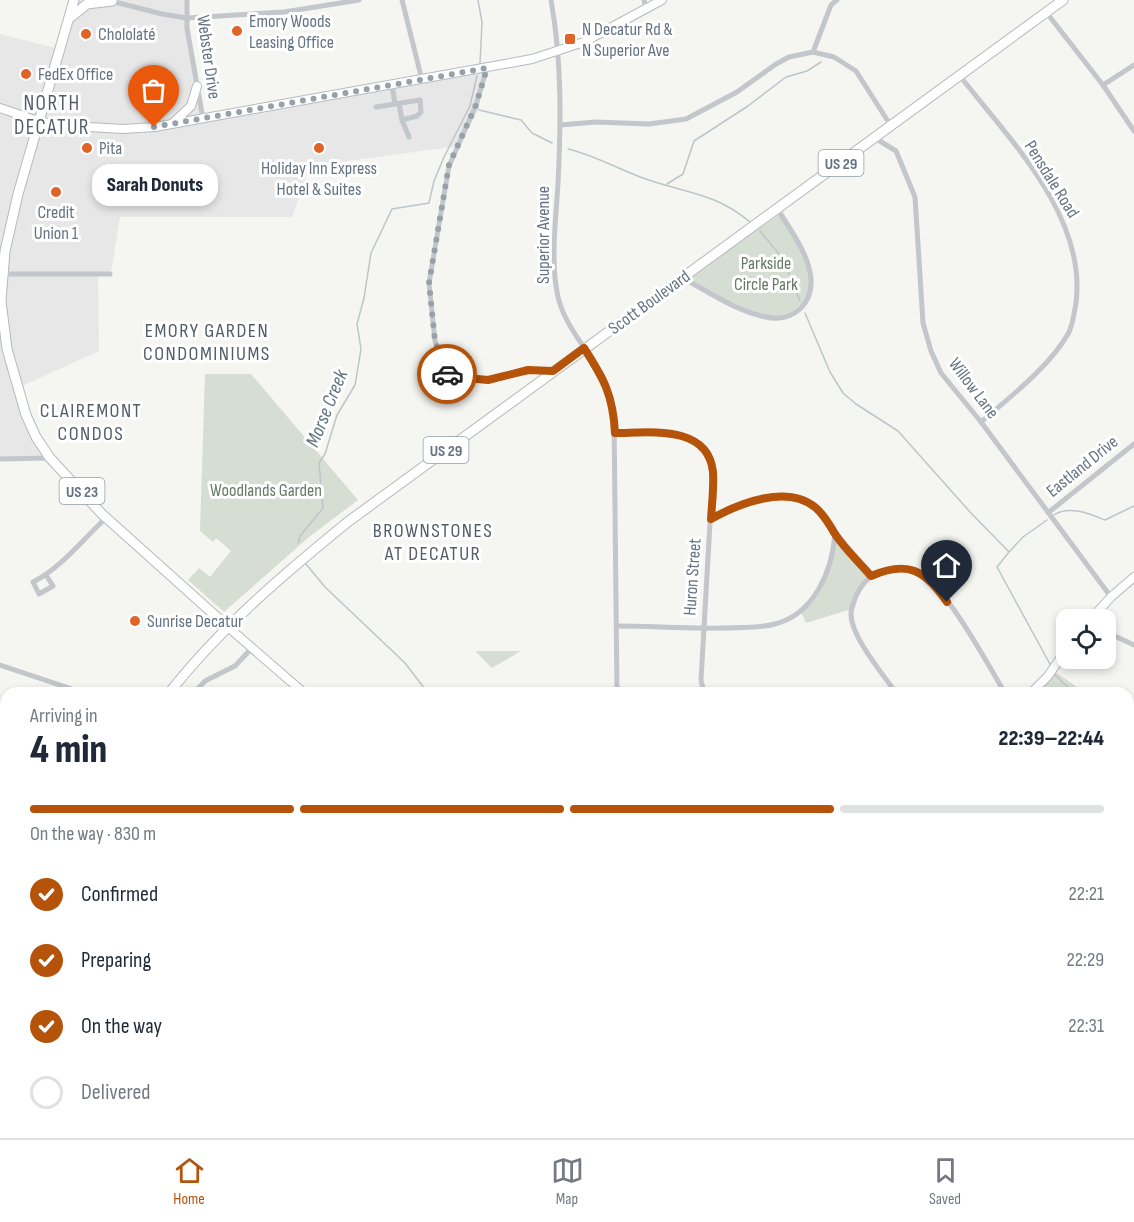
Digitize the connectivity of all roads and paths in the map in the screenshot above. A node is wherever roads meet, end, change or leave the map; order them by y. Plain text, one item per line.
1 (75, 0) edge
2 (187, 0) edge
3 (360, 0) edge
4 (402, 0) edge
5 (551, 0) edge
6 (644, 0) edge
7 (662, 0) edge
8 (837, 0) edge
9 (1063, 0) edge
10 (110, 1) edge
11 (646, 9) junction
12 (1046, 12) junction
13 (69, 18) junction
14 (187, 18) junction
15 (558, 52) junction
16 (813, 52) junction
17 (1134, 65) edge
18 (487, 68) junction
19 (960, 76) junction
20 (422, 80) junction
21 (392, 85) junction
22 (1103, 85) junction
23 (197, 86) junction
24 (397, 104) junction
25 (376, 107) dead end
26 (0, 108) edge
27 (203, 118) junction
28 (402, 120) junction
29 (39, 122) junction
30 (171, 124) junction
31 (561, 125) junction
32 (891, 126) junction
33 (1134, 131) edge
34 (409, 137) dead end
35 (875, 138) junction
36 (777, 209) junction
37 (2, 274) junction
38 (110, 274) dead end
39 (682, 278) junction
40 (584, 348) junction
41 (553, 371) junction
42 (981, 422) junction
43 (615, 433) junction
44 (1134, 444) edge
45 (50, 458) junction
46 (0, 459) edge
47 (1049, 512) junction
48 (106, 518) junction
49 (711, 519) junction
50 (835, 534) junction
51 (46, 575) dead end
52 (871, 576) junction
53 (1134, 577) edge
54 (1111, 597) junction
55 (1100, 609) edge
56 (617, 626) junction
57 (228, 627) junction
58 (703, 628) junction
59 (1116, 637) edge
60 (1134, 645) edge
61 (252, 648) junction
62 (0, 665) edge
63 (1056, 665) edge
64 (66, 687) edge
65 (174, 687) edge
66 (200, 687) edge
67 (297, 687) edge
68 (617, 687) edge
69 (703, 687) edge
70 (892, 687) edge
71 (1001, 687) edge
72 (1037, 687) edge

1 - 13 main road, US 23
2 - 14 street, Webster Drive
3 - 14 street
4 - 20 street
5 - 15 street, Superior Avenue
6 - 11 street
7 - 11 main road
8 - 16 street
9 - 12 main road, Scott Boulevard / US 29
10 - 13 main road
10 - 14 street
11 - 15 main road
12 - 19 main road, Scott Boulevard / US 29
12 - 22 street
13 - 29 main road, US 23
14 - 23 street, Webster Drive
15 - 18 main road
15 - 31 street, Superior Avenue
16 - 31 street
16 - 32 street
17 - 22 street
18 - 20 main road
18 - 41 street
19 - 32 main road, Scott Boulevard / US 29
19 - 42 street, Pensdale Road
20 - 21 main road
21 - 24 street
21 - 27 main road
22 - 33 street
23 - 27 street, Webster Drive
23 - 30 main road
24 - 25 street
24 - 28 street
24 - 28 street
26 - 29 main road
27 - 30 main road
28 - 34 street
29 - 30 main road
29 - 37 main road, US 23
31 - 40 street, Superior Avenue
32 - 35 main road, Scott Boulevard / US 29
35 - 36 main road, Scott Boulevard / US 29
35 - 42 street, Willow Lane
36 - 39 main road, Scott Boulevard / US 29
36 - 39 street
37 - 38 street
37 - 45 main road, US 23
39 - 40 main road, Scott Boulevard / US 29
40 - 41 main road, Scott Boulevard / US 29
40 - 43 street, Superior Avenue
41 - 57 main road, Scott Boulevard / US 29
42 - 47 street, Willow Lane
43 - 49 street, Huron Street
43 - 56 street, Superior Avenue
44 - 47 street, Eastland Drive
45 - 46 street
45 - 48 main road, US 23
47 - 54 street, Willow Lane
48 - 51 street
48 - 57 main road, US 23
49 - 50 street
49 - 58 street, Huron Street
50 - 52 street
50 - 58 street
52 - 70 street
52 - 71 street
53 - 54 main road
54 - 55 main road
56 - 58 street
56 - 68 street, Superior Avenue
57 - 61 main road
57 - 65 main road, Scott Boulevard
58 - 69 street, Huron Street
59 - 60 street
61 - 66 street
61 - 67 main road
62 - 64 street
63 - 72 main road

